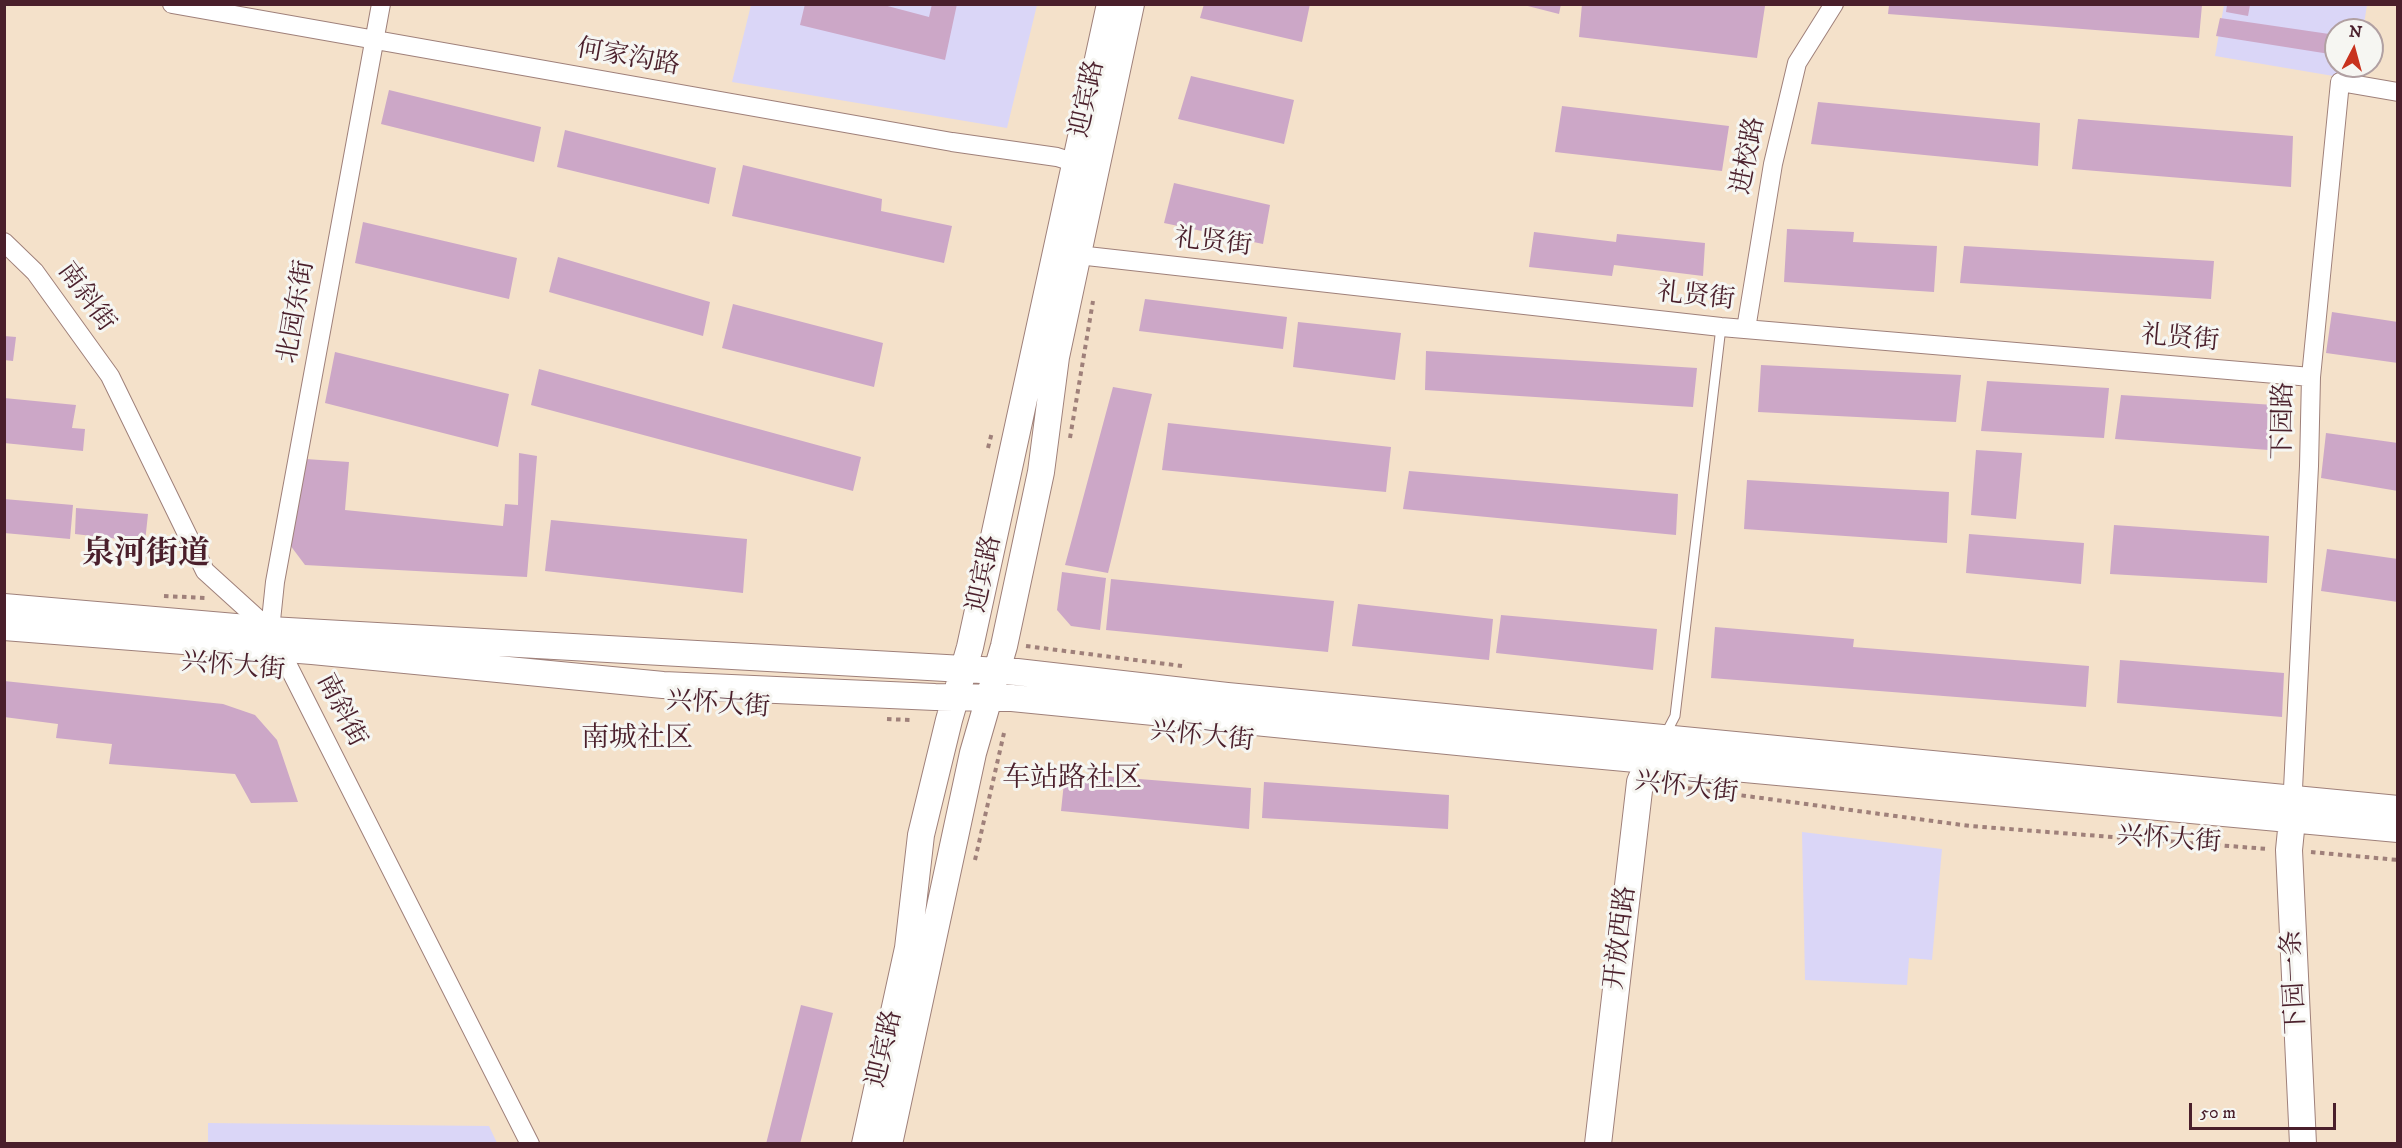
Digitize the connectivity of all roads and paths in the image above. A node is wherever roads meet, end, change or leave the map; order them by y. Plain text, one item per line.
1 (172, 4) edge
2 (381, 4) edge
3 (1110, 4) edge
4 (1131, 4) edge
5 (1834, 4) edge
6 (374, 40) junction
7 (2397, 92) edge
8 (1076, 164) junction
9 (4, 242) edge
10 (1078, 255) junction
11 (1721, 327) junction
12 (1746, 329) junction
13 (2311, 377) junction
14 (4, 607) edge
15 (4, 627) edge
16 (275, 639) junction
17 (964, 669) junction
18 (995, 671) junction
19 (987, 698) junction
20 (952, 708) junction
21 (884, 719) dead end
22 (1656, 749) junction
23 (1676, 787) dead end
24 (2292, 809) junction
25 (2397, 809) edge
26 (2397, 829) edge
27 (2289, 850) junction
28 (2397, 860) edge
29 (530, 1143) edge
30 (865, 1143) edge
31 (889, 1143) edge
32 (1598, 1143) edge
33 (2303, 1143) edge

1 - 6 street, 何家沟路
2 - 6 street, 北园东街
3 - 8 main road, 迎宾路
4 - 10 main road, 迎宾路
5 - 12 street, 进校路
6 - 8 street, 何家沟路
6 - 16 street, 北园东街
7 - 13 street, 下园路
8 - 17 main road, 迎宾路
9 - 16 street, 南斜街
10 - 11 street, 礼贤街
10 - 18 main road, 迎宾路
11 - 12 street, 礼贤街
11 - 22 lane
12 - 13 street, 礼贤街
13 - 24 street, 下园路
14 - 16 main road, 兴怀大街
15 - 16 main road, 兴怀大街
16 - 17 main road, 兴怀大街
16 - 20 main road, 兴怀大街
16 - 29 street, 南斜街
17 - 18 main road, 兴怀大街
17 - 20 main road, 迎宾路
18 - 19 main road, 迎宾路
18 - 22 main road, 兴怀大街
19 - 20 main road, 兴怀大街
19 - 22 main road, 兴怀大街
19 - 31 main road, 迎宾路
20 - 21 path
20 - 30 main road, 迎宾路
22 - 24 main road, 兴怀大街
22 - 32 main road, 开放西路
23 - 27 path, 兴怀大街
24 - 25 main road, 兴怀大街
24 - 26 main road, 兴怀大街
24 - 27 main road, 下园一条
27 - 28 path, 兴怀大街
27 - 33 main road, 下园一条

